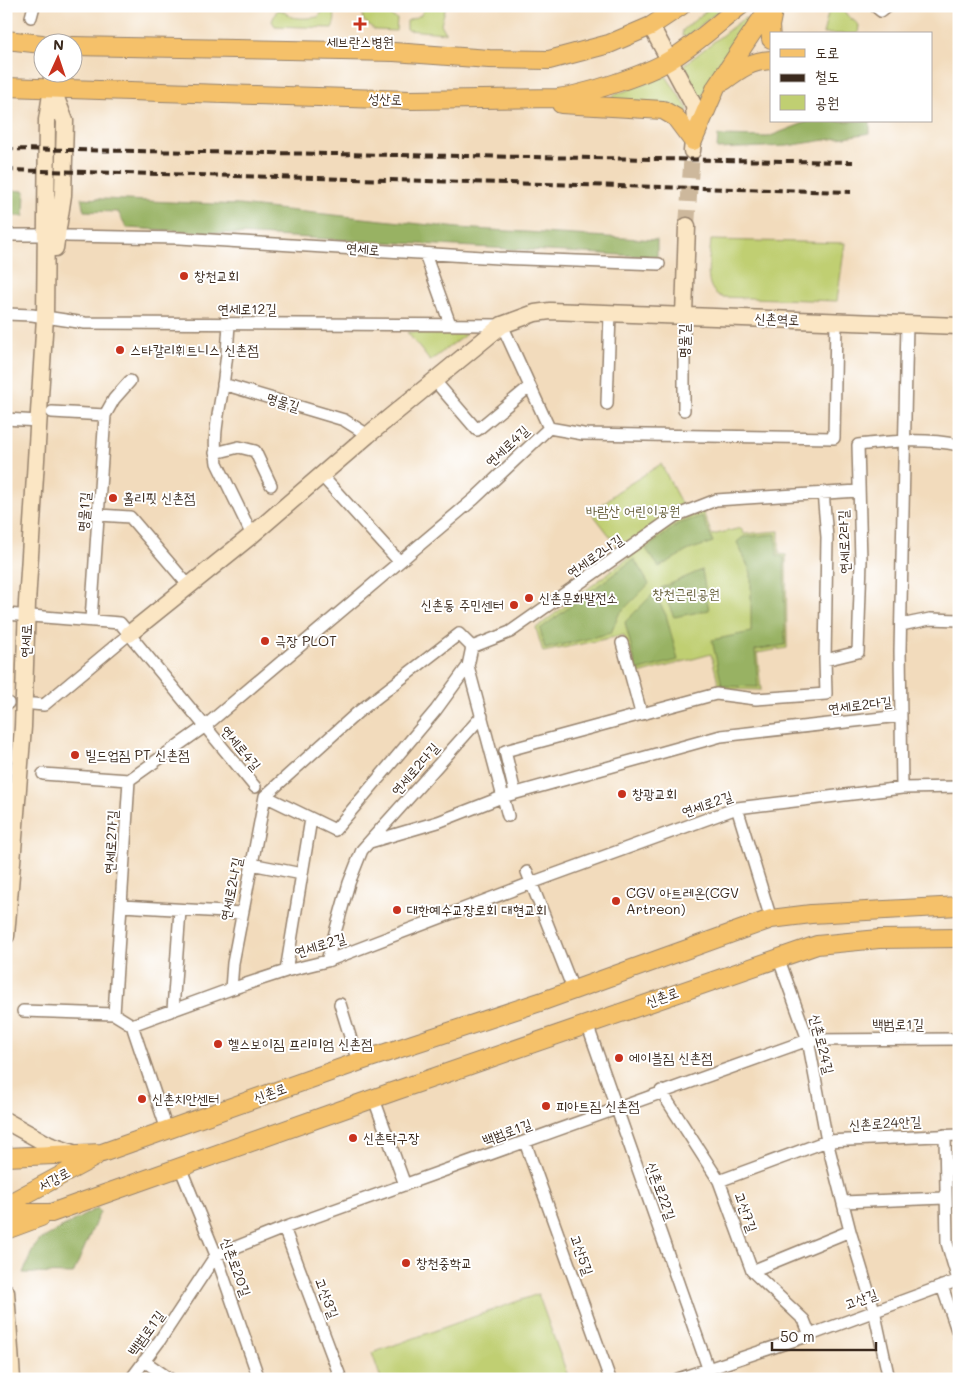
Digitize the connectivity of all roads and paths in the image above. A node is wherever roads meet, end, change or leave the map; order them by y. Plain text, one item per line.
1 (681, 6) edge
2 (740, 6) edge
3 (770, 6) edge
4 (774, 6) edge
5 (876, 6) edge
6 (886, 6) edge
7 (651, 26) junction
8 (770, 32) edge
9 (6, 40) edge
10 (32, 43) edge
11 (82, 46) edge
12 (770, 60) edge
13 (670, 61) junction
14 (39, 82) edge
15 (52, 82) edge
16 (53, 82) edge
17 (82, 82) edge
18 (6, 87) edge
19 (716, 87) junction
20 (503, 98) junction
21 (692, 146) junction
22 (687, 226) tunnel mouth
23 (6, 234) edge
24 (41, 235) junction
25 (67, 236) dead end
26 (425, 254) junction
27 (659, 264) dead end
28 (610, 313) junction
29 (6, 314) edge
30 (684, 315) junction
31 (45, 317) junction
32 (836, 322) junction
33 (450, 324) junction
34 (907, 324) junction
35 (229, 325) junction
36 (502, 325) junction
37 (959, 326) edge
38 (435, 381) junction
39 (130, 382) dead end
40 (224, 384) junction
41 (529, 387) junction
42 (607, 404) dead end
43 (684, 410) dead end
44 (105, 415) junction
45 (45, 416) junction
46 (6, 419) edge
47 (549, 428) junction
48 (368, 435) junction
49 (906, 440) junction
50 (959, 445) edge
51 (215, 453) junction
52 (322, 475) junction
53 (271, 485) dead end
54 (858, 490) junction
55 (823, 492) junction
56 (99, 515) junction
57 (252, 535) junction
58 (398, 560) junction
59 (189, 586) junction
60 (6, 614) edge
61 (27, 615) junction
62 (91, 620) junction
63 (959, 620) edge
64 (901, 625) junction
65 (129, 634) junction
66 (622, 643) dead end
67 (472, 647) junction
68 (825, 660) junction
69 (468, 666) junction
70 (33, 704) dead end
71 (641, 713) junction
72 (482, 716) junction
73 (900, 716) junction
74 (204, 727) junction
75 (43, 774) dead end
76 (129, 780) junction
77 (959, 786) edge
78 (256, 787) dead end
79 (902, 788) junction
80 (515, 793) junction
81 (265, 796) junction
82 (502, 797) junction
83 (737, 808) junction
84 (508, 816) dead end
85 (311, 819) junction
86 (370, 842) junction
87 (251, 864) junction
88 (302, 874) junction
89 (529, 877) junction
90 (122, 906) junction
91 (959, 906) edge
92 (180, 910) junction
93 (242, 913) junction
94 (770, 919) junction
95 (6, 936) edge
96 (959, 938) edge
97 (778, 957) junction
98 (327, 961) junction
99 (286, 971) junction
100 (231, 989) junction
101 (573, 989) junction
102 (340, 1004) dead end
103 (173, 1010) junction
104 (23, 1011) dead end
105 (114, 1014) junction
106 (587, 1024) junction
107 (132, 1025) junction
108 (959, 1039) edge
109 (808, 1040) junction
110 (358, 1062) junction
111 (661, 1091) junction
112 (374, 1099) junction
113 (615, 1108) junction
114 (6, 1121) edge
115 (167, 1130) junction
116 (959, 1135) edge
117 (945, 1136) junction
118 (827, 1141) junction
119 (525, 1142) junction
120 (102, 1153) junction
121 (83, 1155) junction
122 (6, 1157) edge
123 (180, 1167) junction
124 (719, 1181) junction
125 (405, 1185) junction
126 (945, 1198) junction
127 (843, 1202) junction
128 (6, 1205) edge
129 (6, 1210) edge
130 (51, 1213) junction
131 (284, 1228) junction
132 (6, 1230) edge
133 (850, 1231) junction
134 (216, 1254) junction
135 (752, 1271) junction
136 (958, 1280) edge
137 (942, 1286) junction
138 (6, 1292) edge
139 (874, 1310) junction
140 (810, 1335) junction
141 (959, 1336) edge
142 (144, 1361) junction
143 (708, 1368) junction
144 (12, 1379) edge
145 (131, 1379) edge
146 (170, 1379) edge
147 (259, 1379) edge
148 (341, 1379) edge
149 (610, 1379) edge
150 (678, 1379) edge
151 (889, 1379) edge

1 - 7 main road
2 - 13 main road, 성산로
3 - 19 main road
4 - 8 main road
5 - 6 street
7 - 11 main road
7 - 13 street
9 - 10 main road
12 - 19 main road
13 - 20 main road, 성산로
13 - 21 street
14 - 18 main road, 성산로
15 - 24 street, 연세로
16 - 31 street, 연세로
17 - 20 main road, 성산로
19 - 21 main road
20 - 21 main road
22 - 30 street
23 - 24 street
24 - 31 street, 연세로
25 - 26 street, 연세로
26 - 27 street, 연세로
26 - 33 street
28 - 30 street, 명물길
28 - 36 street, 명물길
28 - 42 street
29 - 31 street, 연세로12길
30 - 32 street, 신촌역로
30 - 43 street, 명물길
31 - 35 street, 연세로12길
31 - 45 street, 연세로
32 - 34 street, 신촌역로
32 - 47 street, 연세로4길
33 - 35 street, 연세로12길
33 - 36 street, 연세로12길
34 - 37 street, 신촌역로
34 - 49 street, 연세로2다길
35 - 40 street
36 - 38 street, 명물길
36 - 41 street
38 - 41 street
38 - 48 street, 명물길
39 - 44 street
40 - 48 street, 명물길
40 - 51 street
41 - 47 street
44 - 45 street
44 - 56 street, 명물1길
45 - 46 street
45 - 61 street, 연세로
47 - 58 street, 연세로4길
48 - 52 street, 명물길
49 - 50 street
49 - 54 street, 연세로2라길
49 - 64 street, 연세로2다길
51 - 53 street
51 - 57 street
52 - 57 street, 명물길
52 - 58 street
54 - 55 street, 연세로2나길
54 - 68 street, 연세로2라길
55 - 67 street, 연세로2나길
55 - 68 street, 연세로2라길
56 - 59 street
56 - 62 street, 명물1길
57 - 59 street, 명물길
58 - 74 street, 연세로4길
59 - 65 street, 명물길
60 - 61 street
61 - 62 street, 연세로
61 - 95 street, 연세로
62 - 65 street
63 - 64 street
64 - 73 street, 연세로2다길
65 - 70 street, 명물길
65 - 74 street
66 - 71 street
67 - 69 street
67 - 81 street
68 - 71 street, 연세로2라길
69 - 72 street
69 - 85 street
71 - 80 street, 연세로2라길
72 - 82 street
72 - 86 street, 연세로2다길
73 - 79 street
73 - 80 street, 연세로2다길
74 - 76 street, 연세로4길
74 - 78 street, 연세로4길
75 - 76 street
76 - 90 street, 연세로2가길
77 - 79 street, 연세로2길
79 - 83 street, 연세로2길
80 - 82 street, 연세로2다길
81 - 85 street
81 - 87 street, 연세로2나길
82 - 84 street
82 - 86 street, 연세로2다길
83 - 89 street, 연세로2길
83 - 94 street
85 - 88 street, 연세로2길
86 - 98 street, 연세로2다길
87 - 88 street
87 - 93 street, 연세로2나길
88 - 99 street, 연세로2길
89 - 98 street, 연세로2길
89 - 101 street
90 - 92 street
90 - 105 street, 연세로2가길
91 - 94 main road, 신촌로
92 - 93 street
92 - 103 street
93 - 100 street, 연세로2나길
94 - 101 main road, 신촌로
96 - 97 main road, 신촌로
97 - 106 main road, 신촌로
97 - 109 street, 신촌로24길
98 - 99 street, 연세로2길
99 - 100 street, 연세로2길
100 - 103 street, 연세로2길
101 - 110 main road, 신촌로
102 - 110 street
103 - 107 street, 연세로2길
104 - 105 street
105 - 107 street
106 - 112 main road, 신촌로
106 - 113 street, 신촌로22길
107 - 115 street
108 - 109 street, 백범로1길
109 - 111 street, 백범로1길
109 - 118 street, 신촌로24길
110 - 115 main road, 신촌로
111 - 113 street, 백범로1길
111 - 124 street, 고산7길
112 - 123 main road, 신촌로
112 - 125 street
113 - 119 street, 백범로1길
113 - 143 street, 신촌로22길
114 - 121 street
115 - 120 main road, 신촌로
116 - 117 street, 신촌로24안길
117 - 118 street, 신촌로24안길
117 - 126 street
118 - 124 street
118 - 127 street, 신촌로24길
119 - 125 street, 백범로1길
119 - 149 street, 고산5길
120 - 121 main road, 신촌로
120 - 128 main road, 서강로
121 - 122 main road, 신촌로
123 - 130 main road, 신촌로
123 - 134 street, 신촌로20길
124 - 135 street, 고산7길
125 - 131 street, 백범로1길
126 - 127 street
126 - 136 street, 고산길
127 - 133 street, 신촌로24길
129 - 130 main road, 신촌로
130 - 132 main road
131 - 134 street, 백범로1길
131 - 148 street, 고산3길
133 - 135 street
133 - 139 street, 신촌로24길
134 - 142 street, 백범로1길
134 - 147 street, 신촌로20길
135 - 140 street, 고산7길
136 - 137 street, 고산길
137 - 139 street, 고산길
137 - 141 street
138 - 144 street
139 - 140 street, 고산길
139 - 151 street, 신촌로24길
140 - 143 street, 고산길
142 - 145 street, 백범로1길
142 - 146 street
143 - 150 street, 고산길

